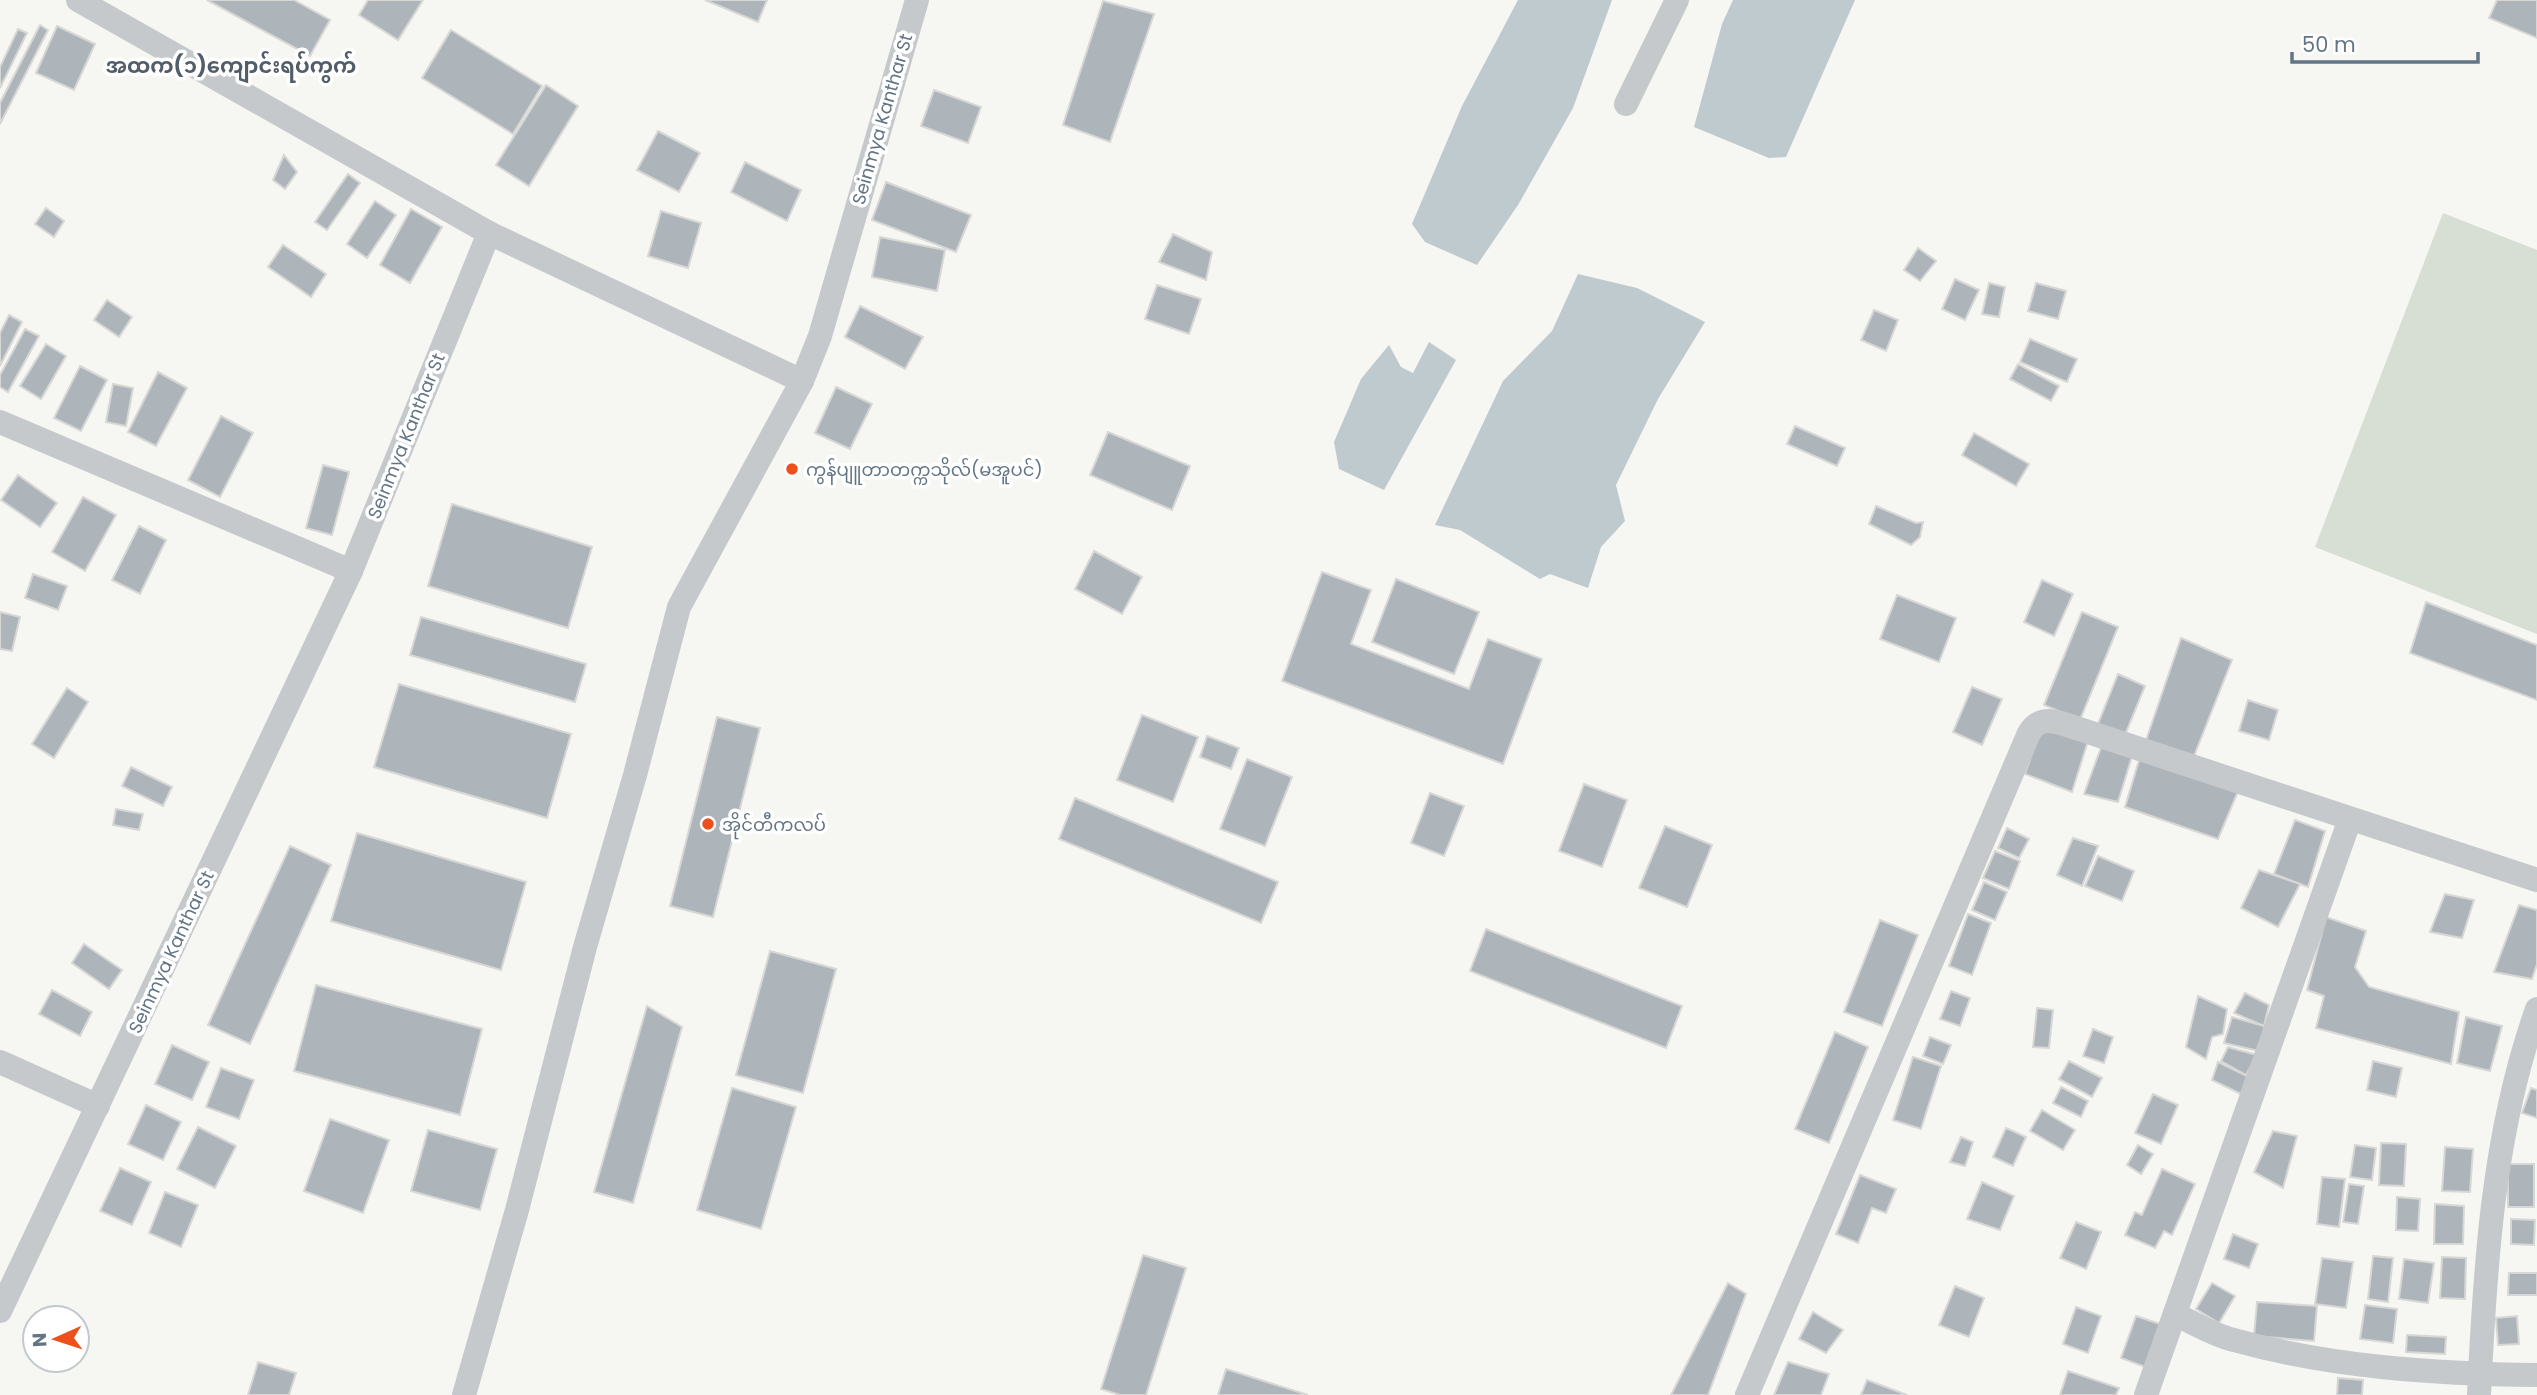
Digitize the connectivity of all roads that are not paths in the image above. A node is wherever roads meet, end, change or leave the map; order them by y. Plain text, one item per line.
1 (79, 0) edge
2 (917, 0) edge
3 (1676, 0) edge
4 (1626, 104) dead end
5 (489, 233) junction
6 (802, 381) junction
7 (0, 422) edge
8 (351, 571) junction
9 (2350, 819) junction
10 (2537, 880) edge
11 (2537, 1009) edge
12 (0, 1062) edge
13 (98, 1106) junction
14 (2, 1300) edge
15 (2175, 1314) junction
16 (2537, 1375) edge
17 (2479, 1385) edge
18 (464, 1395) edge
19 (1747, 1395) edge
20 (2146, 1395) edge

1 - 5 street
2 - 6 street, Seinmya Kanthar St
3 - 4 street
5 - 6 street
5 - 8 street, Seinmya Kanthar St
6 - 18 street, Seinmya Kanthar St
7 - 8 street
8 - 13 street, Seinmya Kanthar St
9 - 10 street
9 - 15 street
9 - 19 street
11 - 17 street
12 - 13 street
13 - 14 street, Seinmya Kanthar St
15 - 17 street
15 - 20 street
16 - 17 street

